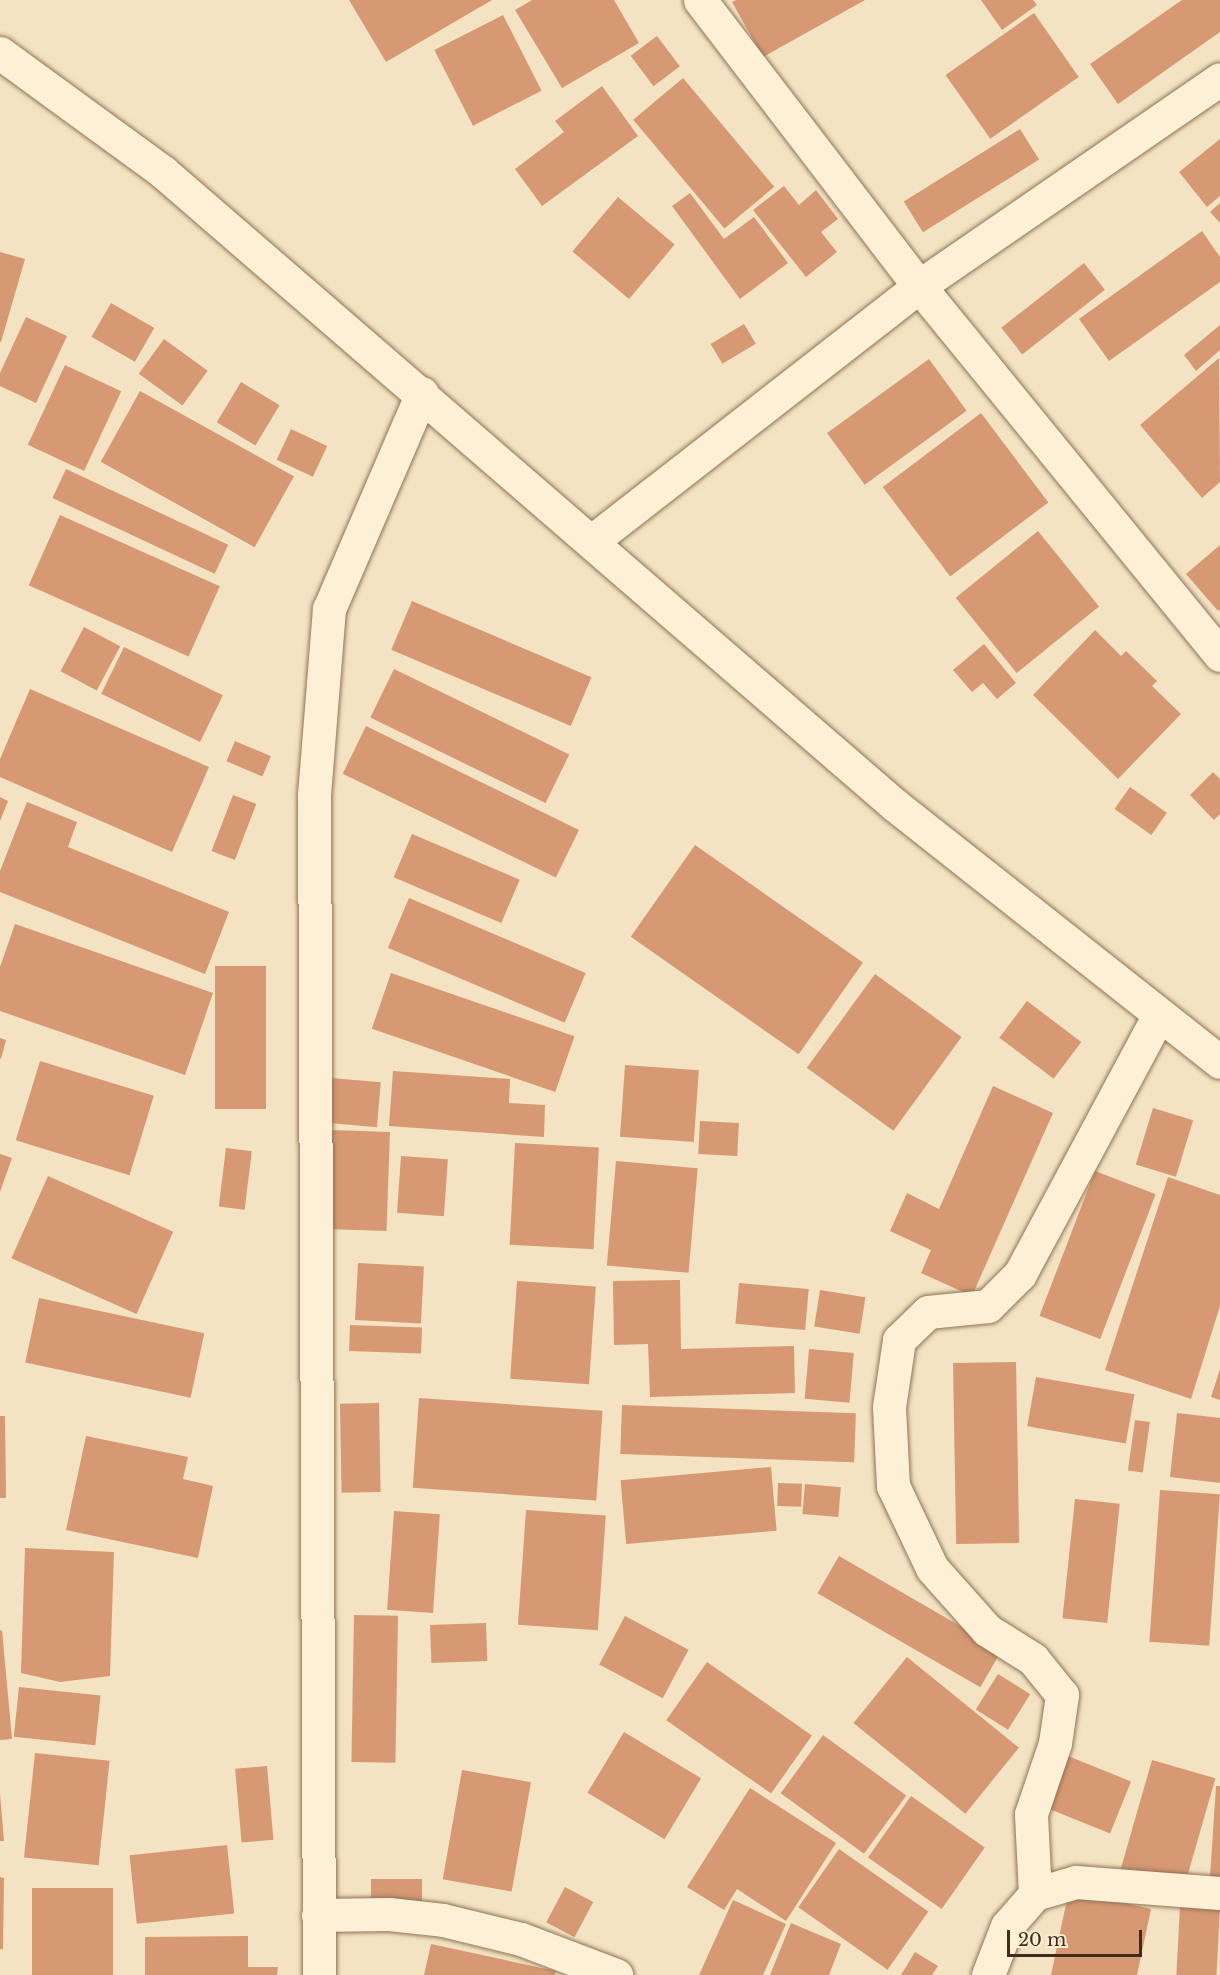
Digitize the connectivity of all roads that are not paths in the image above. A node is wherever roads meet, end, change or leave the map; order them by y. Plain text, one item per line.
1 (700, 0) edge
2 (0, 53) edge
3 (1220, 79) edge
4 (919, 286) junction
5 (422, 393) junction
6 (592, 541) junction
7 (1220, 656) edge
8 (1159, 1015) junction
9 (1220, 1062) edge
10 (1220, 1893) edge
11 (1035, 1894) junction
12 (318, 1916) junction
13 (319, 1975) edge
14 (616, 1975) edge
15 (988, 1975) edge

1 - 4 street
2 - 5 street
3 - 4 street
4 - 6 street
4 - 7 street
5 - 6 street
5 - 12 street
6 - 8 street
8 - 9 street
8 - 11 street
10 - 11 street
11 - 15 street
12 - 13 street
12 - 14 street

